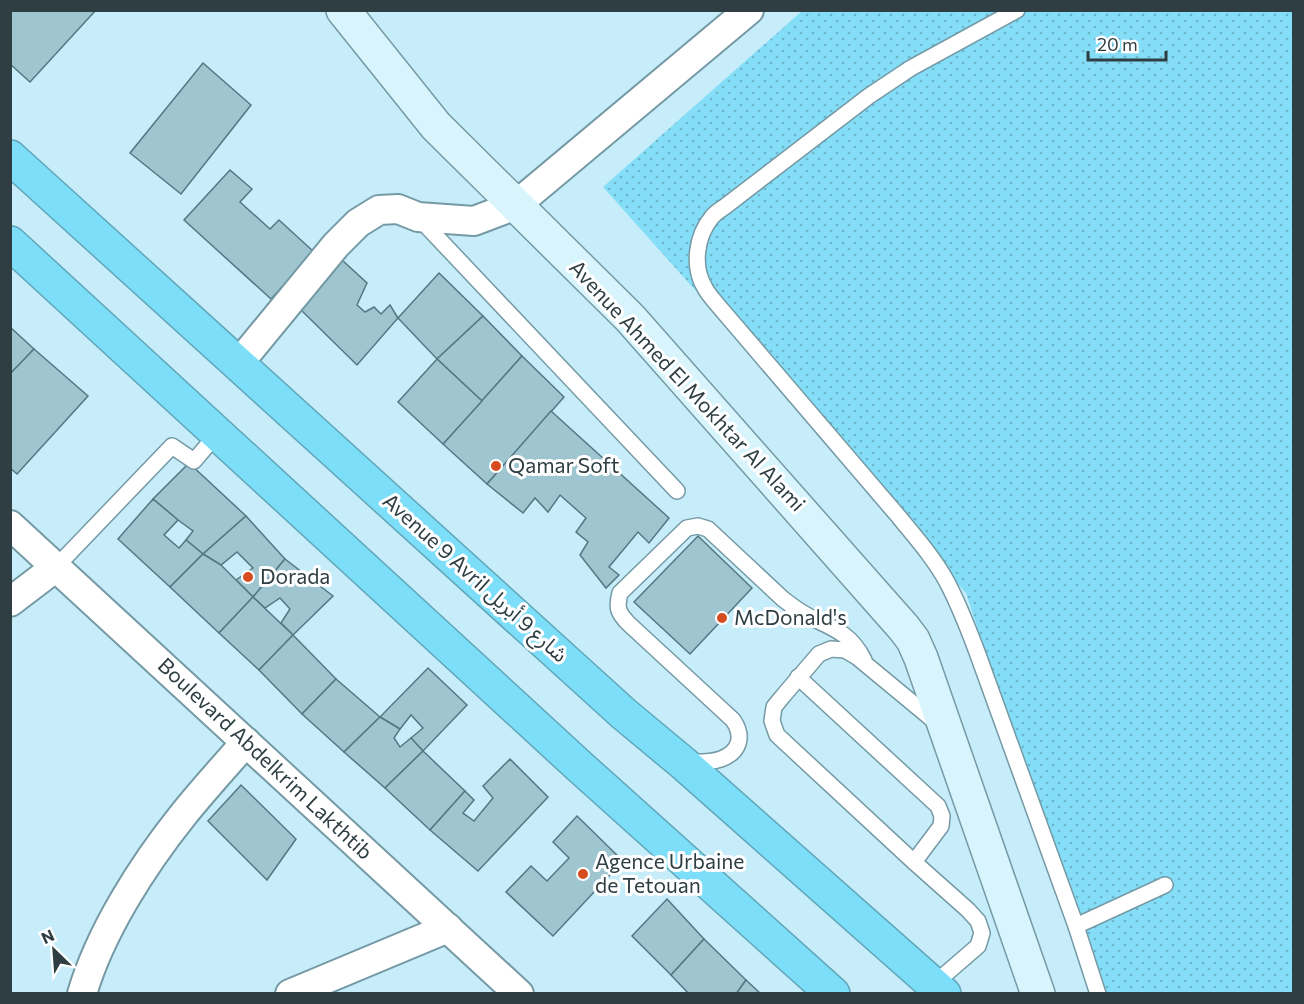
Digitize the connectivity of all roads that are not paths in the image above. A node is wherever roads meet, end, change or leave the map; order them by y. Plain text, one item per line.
1 (343, 10) edge
2 (749, 10) edge
3 (1017, 10) edge
4 (10, 157) edge
5 (516, 204) junction
6 (418, 217) junction
7 (10, 243) edge
8 (239, 363) junction
9 (217, 434) junction
10 (677, 491) dead end
11 (10, 525) edge
12 (56, 567) junction
13 (10, 602) edge
14 (865, 663) junction
15 (798, 677) junction
16 (947, 732) junction
17 (246, 742) junction
18 (683, 763) junction
19 (914, 862) junction
20 (1165, 885) dead end
21 (1076, 926) junction
22 (448, 928) junction
23 (939, 989) edge
24 (82, 993) edge
25 (290, 993) edge
26 (519, 993) edge
27 (833, 993) edge
28 (1038, 993) edge
29 (1098, 993) edge

1 - 5 street, Avenue Ahmed El Mokhtar Al Alami
2 - 5 street
3 - 21 lane
4 - 8 highway, Avenue 9 Avril شارع 9 أبريل
5 - 6 street
5 - 16 street, Avenue Ahmed El Mokhtar Al Alami
6 - 8 street
6 - 10 lane
7 - 9 highway
8 - 18 highway, Avenue 9 Avril شارع 9 أبريل
9 - 12 lane
9 - 27 highway
11 - 12 street, Boulevard Abdelkrim Lakthtib
12 - 13 street
12 - 17 street, Boulevard Abdelkrim Lakthtib
14 - 15 lane
14 - 16 lane
14 - 18 lane
15 - 19 lane
15 - 19 lane
16 - 28 street, Avenue Ahmed El Mokhtar Al Alami
17 - 22 street, Boulevard Abdelkrim Lakthtib
17 - 24 street
18 - 23 highway, Avenue 9 Avril شارع 9 أبريل
19 - 23 lane
20 - 21 lane
21 - 29 lane
22 - 25 street
22 - 26 street, Boulevard Abdelkrim Lakthtib

